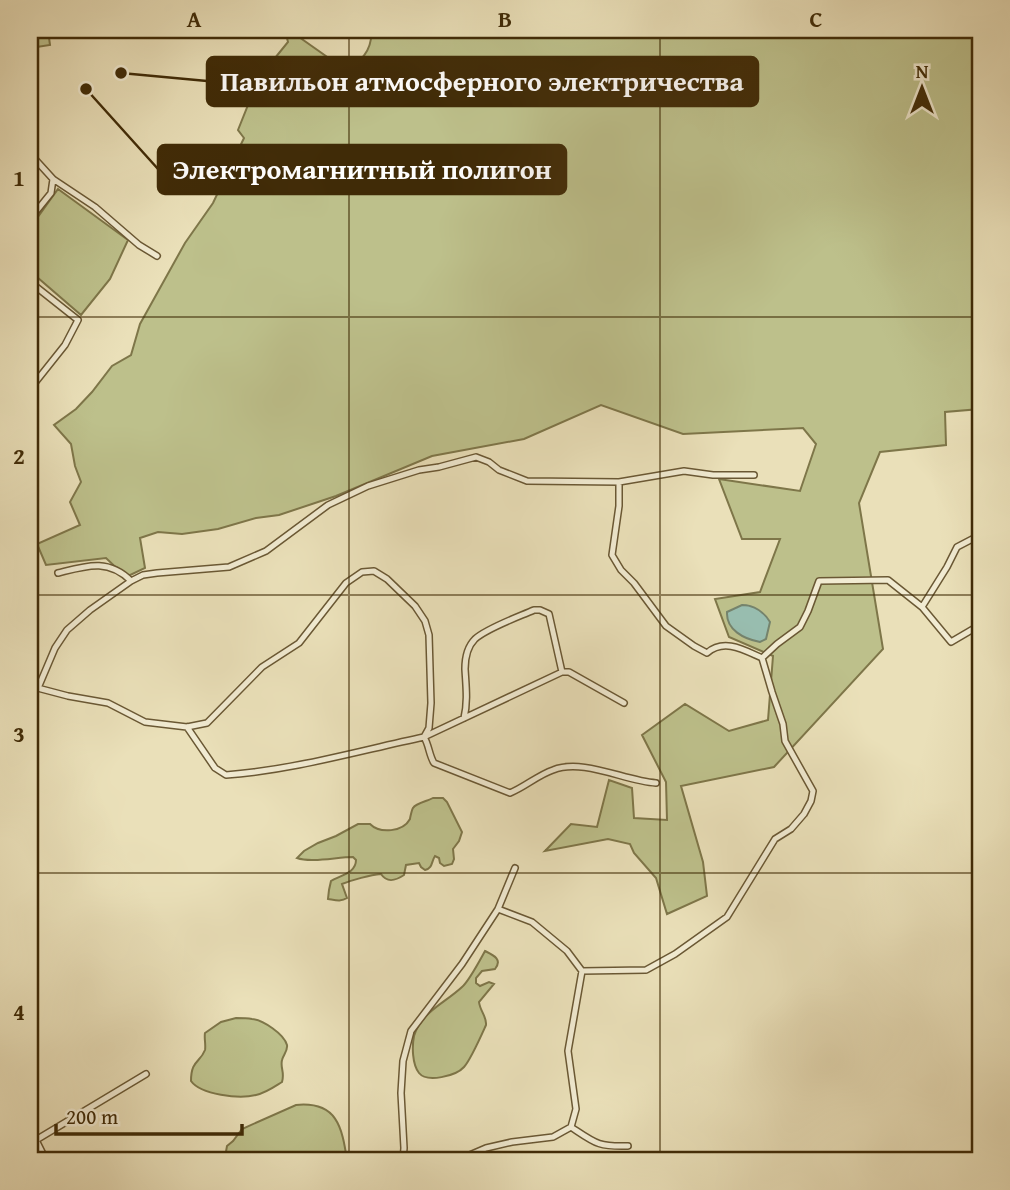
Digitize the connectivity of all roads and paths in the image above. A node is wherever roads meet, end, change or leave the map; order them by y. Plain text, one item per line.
1 (30, 142) edge
2 (53, 179) junction
3 (30, 219) edge
4 (157, 256) dead end
5 (30, 282) edge
6 (30, 390) edge
7 (754, 475) dead end
8 (619, 482) junction
9 (980, 535) edge
10 (58, 573) dead end
11 (131, 581) junction
12 (922, 607) junction
13 (980, 625) edge
14 (762, 658) junction
15 (562, 672) junction
16 (30, 686) edge
17 (38, 688) junction
18 (624, 703) dead end
19 (464, 718) junction
20 (187, 727) junction
21 (424, 737) junction
22 (656, 783) dead end
23 (515, 867) dead end
24 (498, 909) junction
25 (582, 971) junction
26 (146, 1074) dead end
27 (571, 1127) junction
28 (30, 1132) edge
29 (36, 1140) junction
30 (628, 1146) dead end
31 (46, 1160) edge
32 (403, 1160) edge
33 (458, 1160) edge

1 - 2 street
2 - 3 street
2 - 4 street
5 - 6 street
7 - 8 street
8 - 11 street
8 - 14 street
9 - 12 street
10 - 11 street
11 - 17 street
12 - 13 street
12 - 14 street
14 - 25 street
15 - 18 street
15 - 19 street
15 - 19 street
16 - 17 street
17 - 20 street
19 - 21 street
20 - 21 street
20 - 21 street
21 - 22 street
23 - 24 street
24 - 25 street
24 - 32 street
25 - 27 street
26 - 29 street
27 - 30 street
27 - 33 street
28 - 29 street
29 - 31 street

